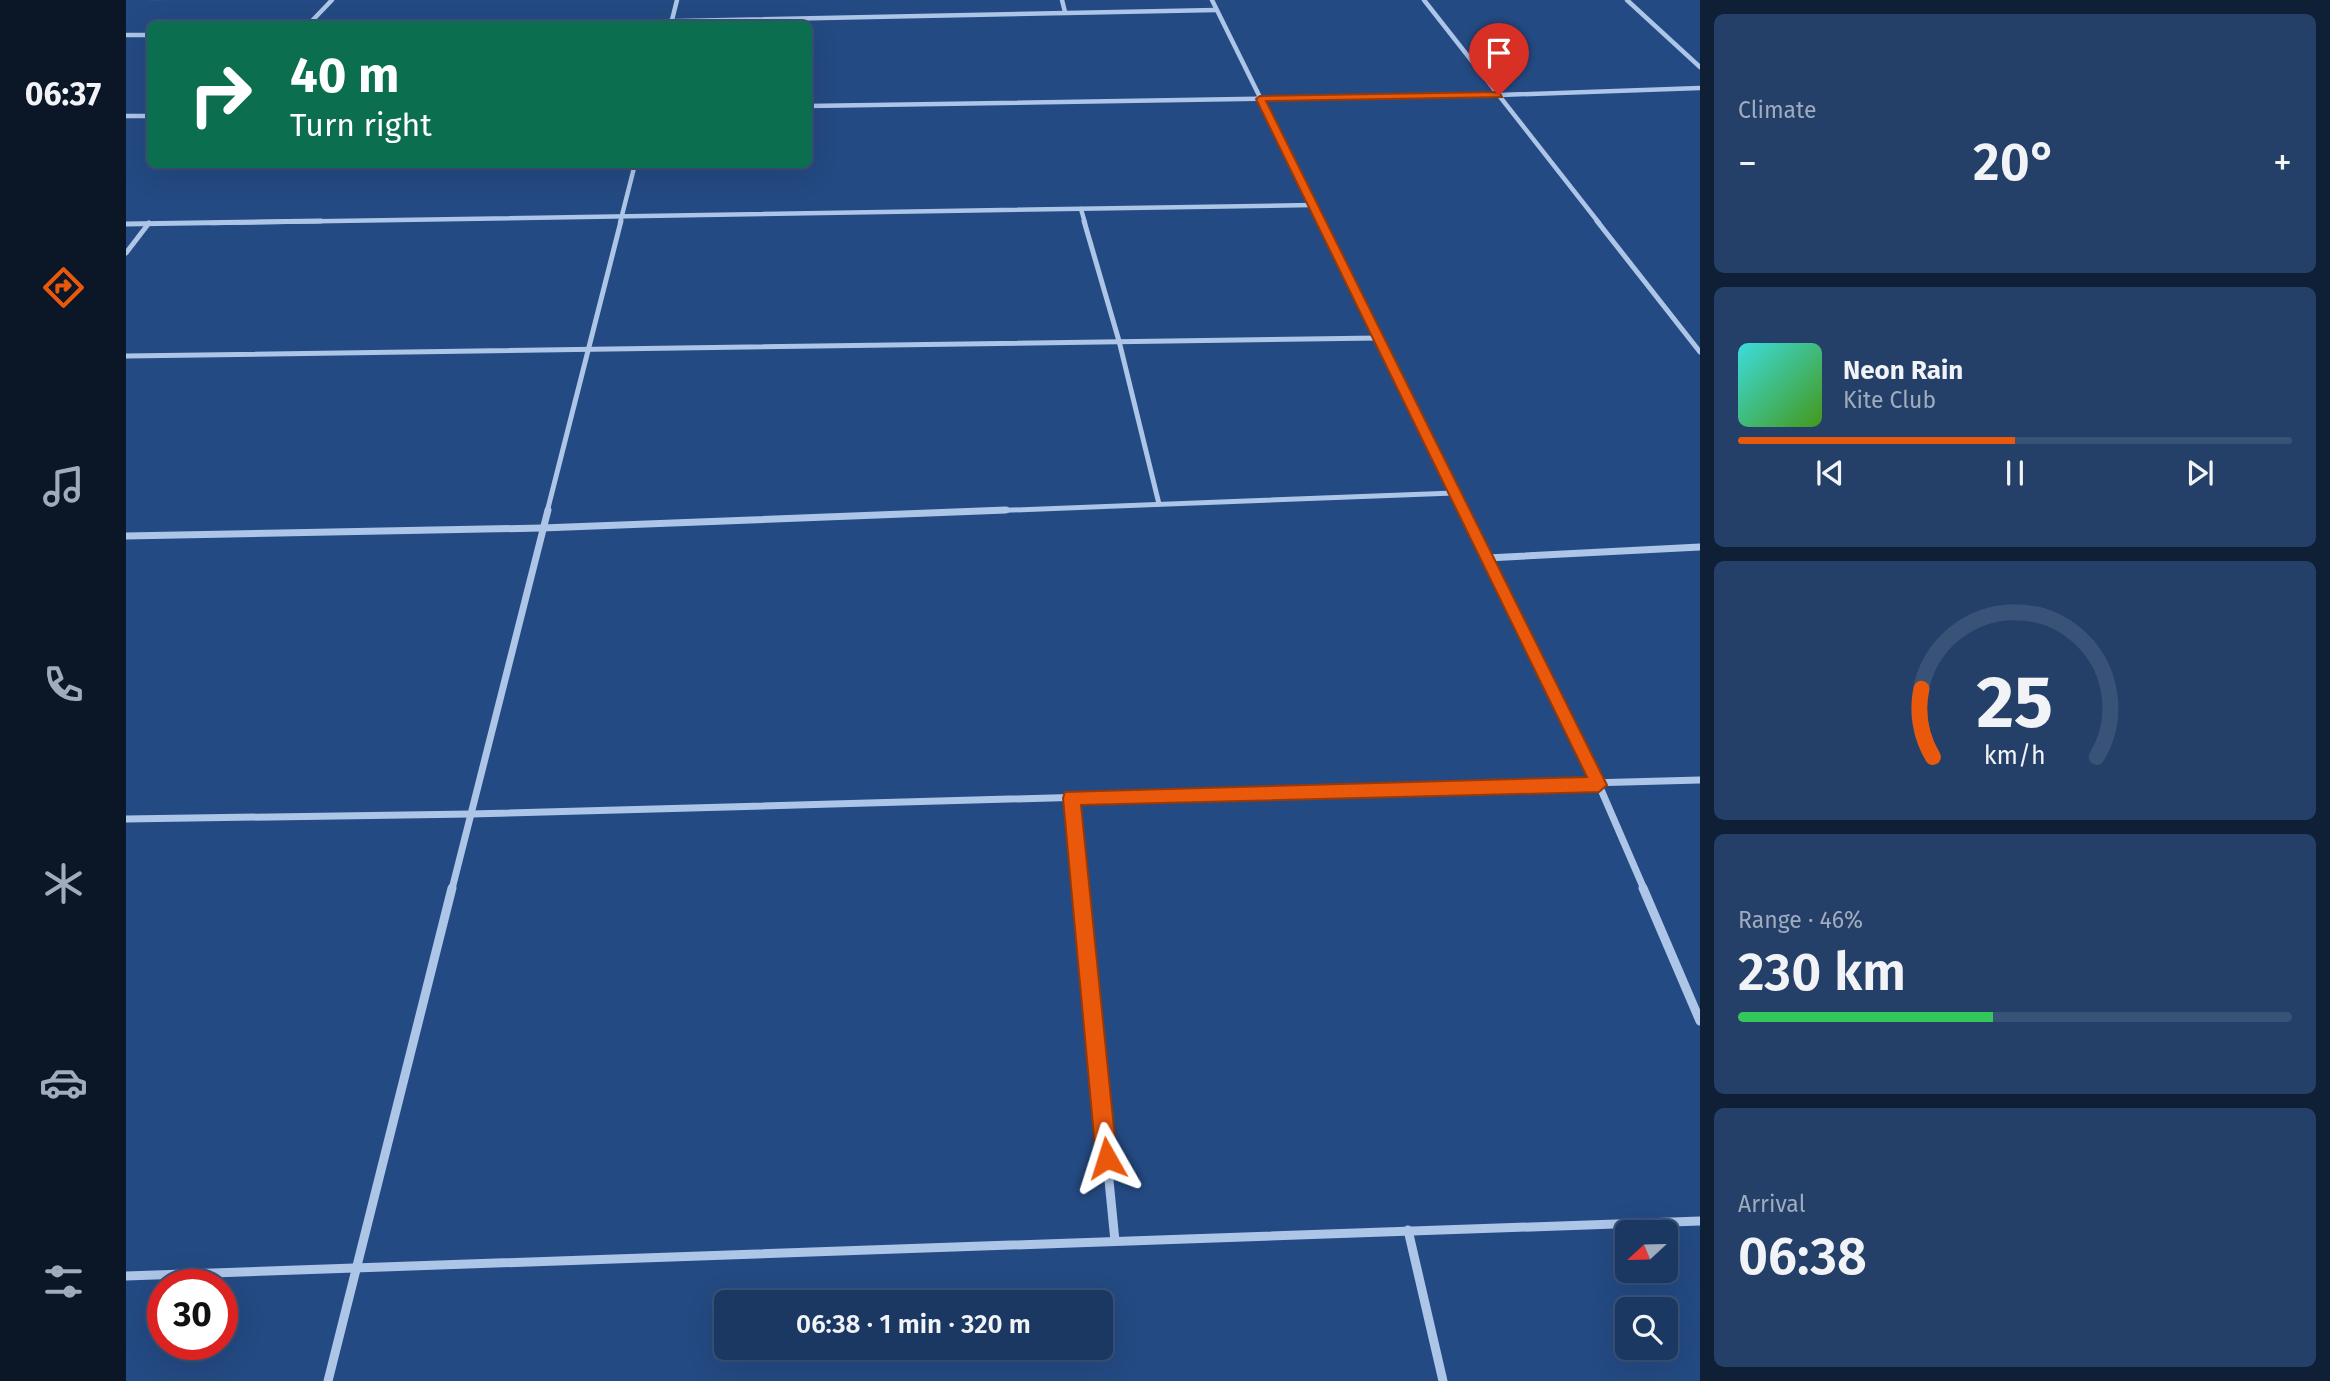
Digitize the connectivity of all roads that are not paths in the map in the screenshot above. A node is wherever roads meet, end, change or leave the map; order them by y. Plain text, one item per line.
1 (332, 0) edge
2 (677, 0) edge
3 (1062, 0) edge
4 (1212, 0) edge
5 (1424, 0) edge
6 (1627, 0) edge
7 (1216, 10) junction
8 (1065, 12) junction
9 (312, 21) edge
10 (671, 21) edge
11 (710, 21) edge
12 (126, 35) edge
13 (147, 35) edge
14 (1700, 67) edge
15 (1700, 88) edge
16 (1499, 95) junction
17 (1260, 99) junction
18 (812, 106) edge
19 (126, 116) edge
20 (147, 116) edge
21 (634, 168) edge
22 (1313, 205) junction
23 (1082, 209) junction
24 (622, 216) junction
25 (149, 223) junction
26 (126, 224) edge
27 (126, 253) edge
28 (1378, 338) junction
29 (1119, 341) junction
30 (586, 349) junction
31 (1700, 352) edge
32 (126, 356) edge
33 (1454, 493) junction
34 (1159, 504) junction
35 (542, 528) junction
36 (126, 536) edge
37 (1700, 547) edge
38 (1487, 558) junction
39 (1700, 780) edge
40 (1599, 785) junction
41 (1071, 798) junction
42 (471, 814) junction
43 (126, 819) edge
44 (1700, 1021) edge
45 (1700, 1222) edge
46 (1408, 1230) junction
47 (1115, 1241) junction
48 (356, 1267) junction
49 (126, 1276) edge
50 (328, 1381) edge
51 (1443, 1381) edge

1 - 9 street
2 - 10 street
3 - 8 street
4 - 7 street
5 - 16 street
6 - 14 street
7 - 8 street
7 - 17 street
8 - 11 street
12 - 13 street
15 - 16 street
16 - 17 street
16 - 31 street
17 - 18 street
17 - 22 street
19 - 20 street
21 - 24 street
22 - 23 street
22 - 28 street
23 - 24 street
23 - 29 street
24 - 25 street
24 - 30 street
25 - 26 street
25 - 27 street
28 - 29 street
28 - 33 street
29 - 30 street
29 - 34 street
30 - 32 street
30 - 35 street
33 - 34 street
33 - 38 street
34 - 35 street
35 - 36 street
35 - 42 street
37 - 38 street
38 - 40 street
39 - 40 street
40 - 41 street
40 - 44 street
41 - 42 street
41 - 47 street
42 - 43 street
42 - 48 street
45 - 46 street
46 - 47 street
46 - 51 street
47 - 48 street
48 - 49 street
48 - 50 street

